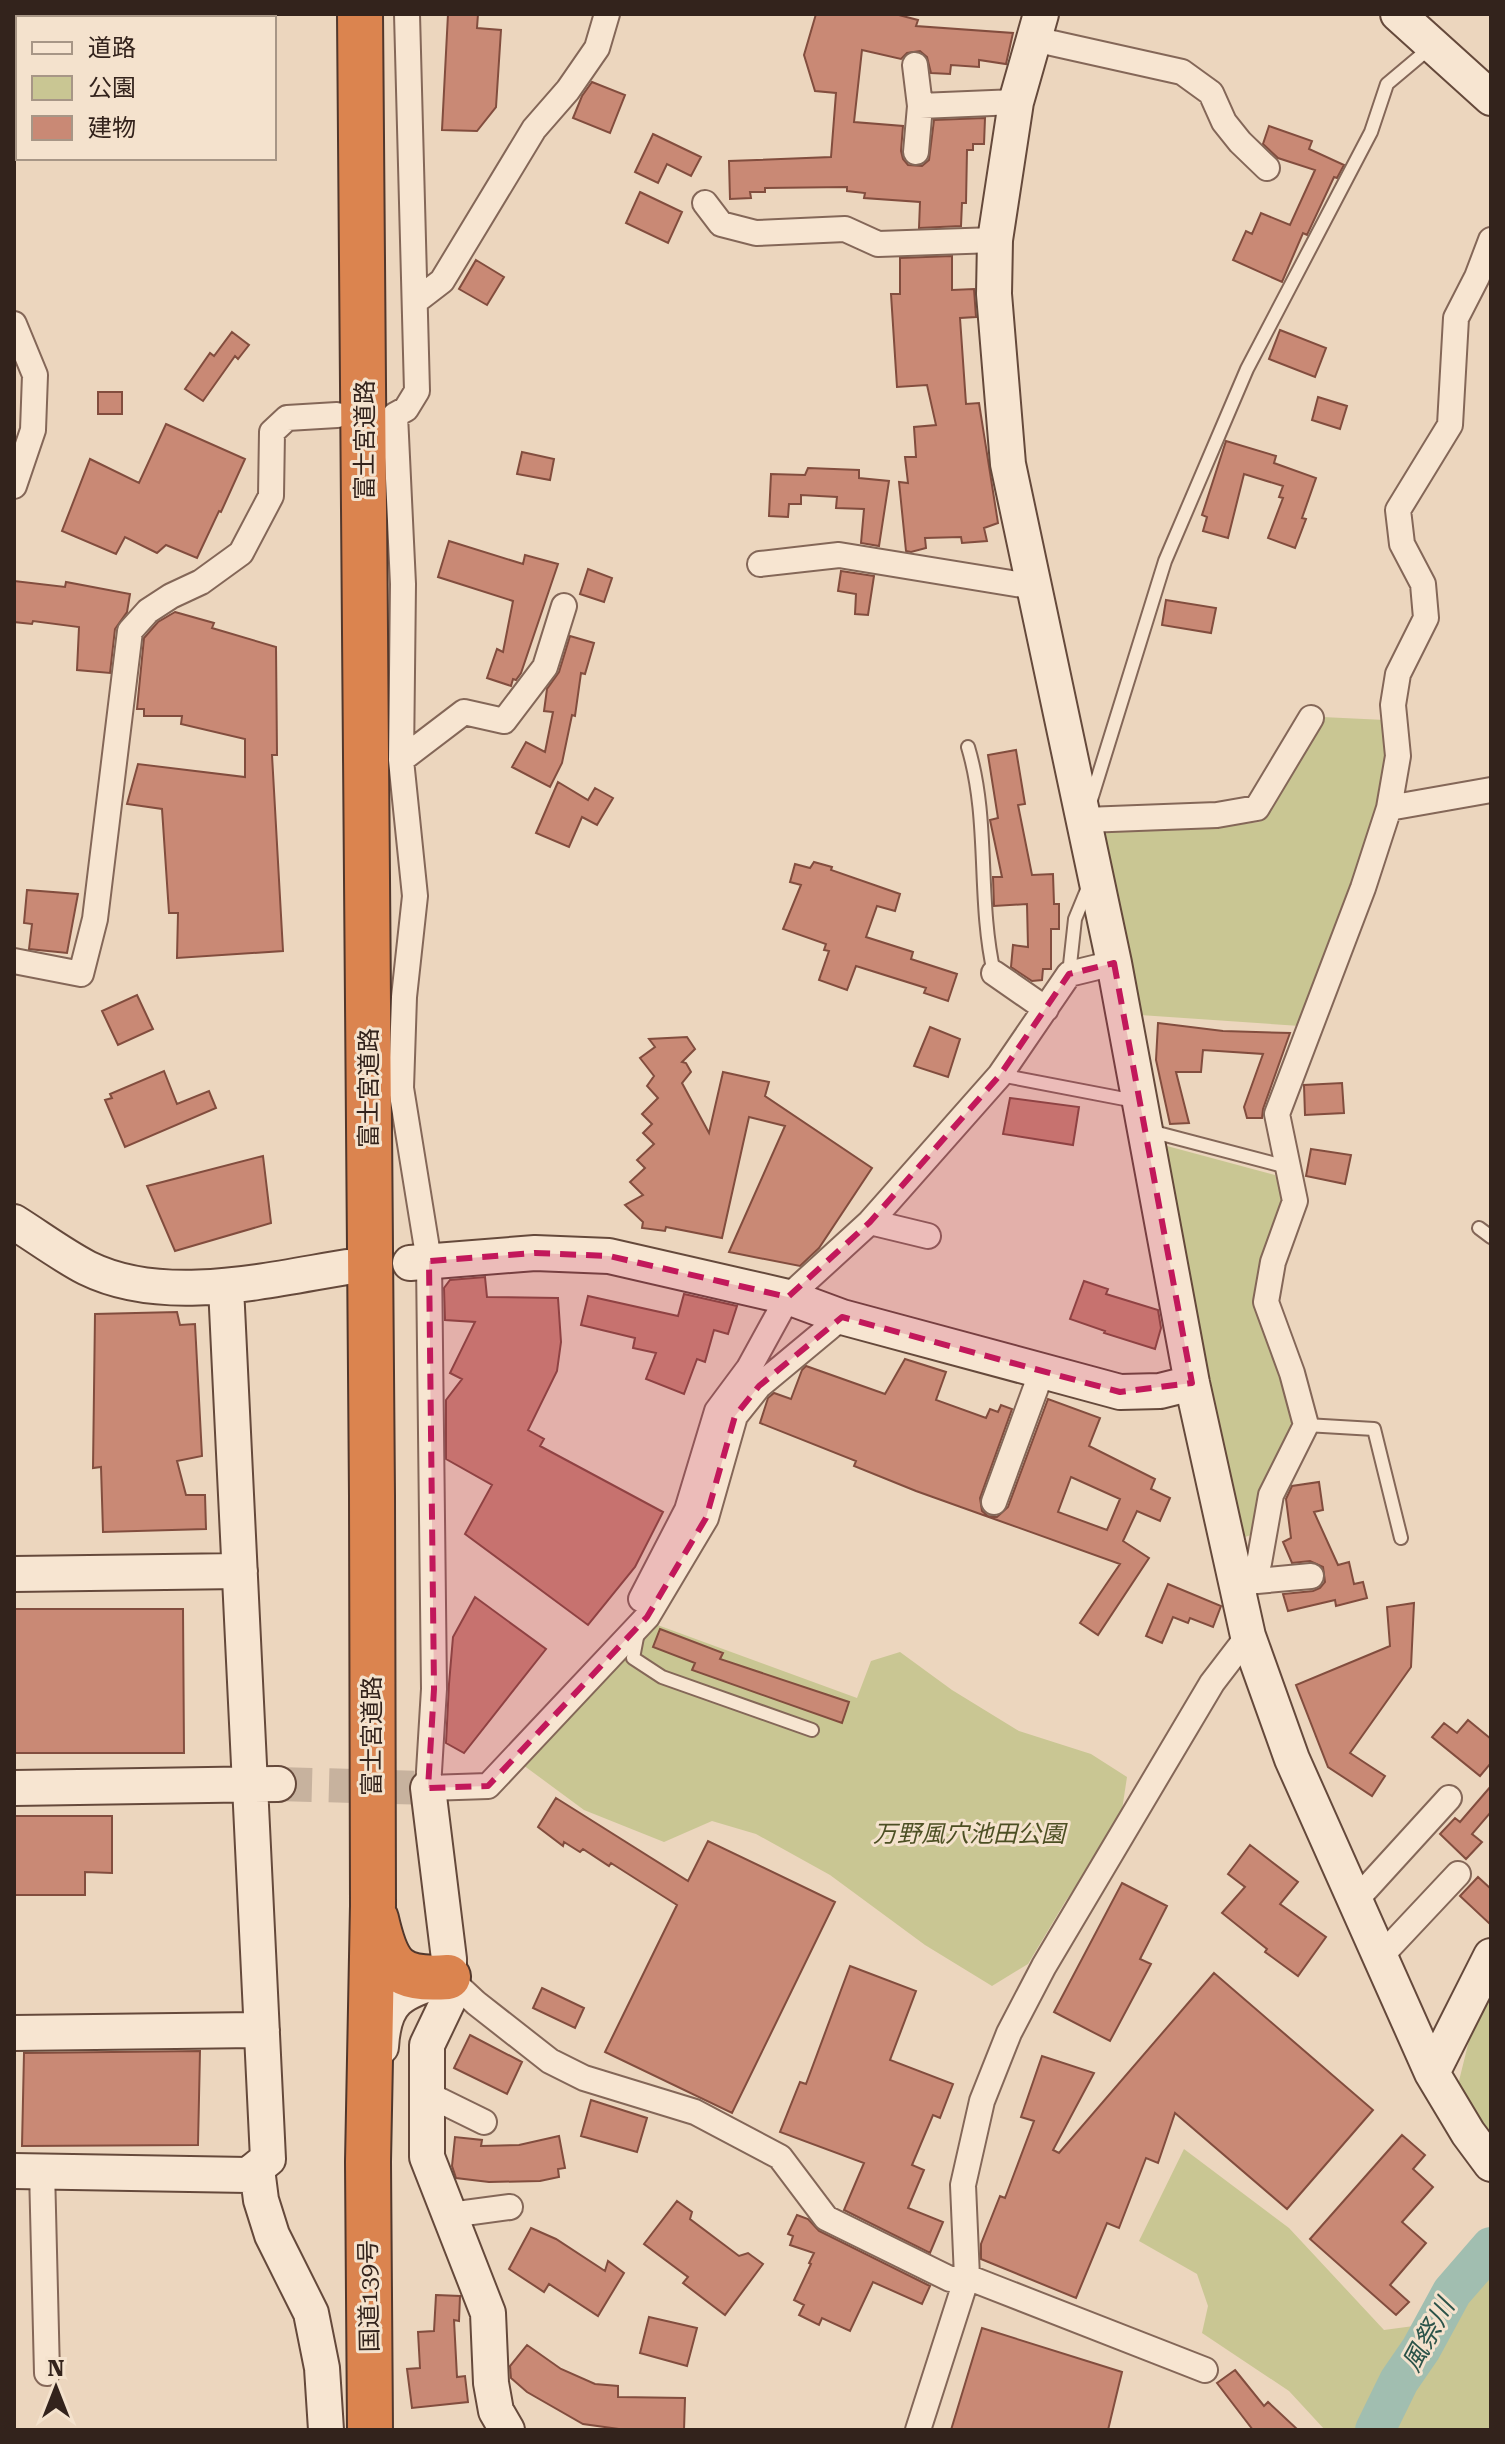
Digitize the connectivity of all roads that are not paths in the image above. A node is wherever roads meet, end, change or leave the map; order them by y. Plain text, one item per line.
1 (360, 14) edge
2 (407, 14) edge
3 (607, 14) edge
4 (1398, 14) edge
5 (1038, 26) edge
6 (1433, 45) junction
7 (915, 65) dead end
8 (1491, 98) edge
9 (1016, 102) junction
10 (920, 106) junction
11 (916, 152) dead end
12 (1267, 168) dead end
13 (705, 203) dead end
14 (995, 240) junction
15 (1491, 240) edge
16 (416, 301) junction
17 (14, 324) edge
18 (337, 415) dead end
19 (14, 486) edge
20 (760, 564) dead end
21 (1035, 587) junction
22 (564, 606) dead end
23 (1311, 718) dead end
24 (968, 747) dead end
25 (401, 760) junction
26 (1491, 790) edge
27 (1389, 808) junction
28 (1085, 820) junction
29 (1095, 871) junction
30 (14, 961) edge
31 (1114, 963) junction
32 (994, 973) joint
33 (1069, 974) junction
34 (1046, 1009) junction
35 (1000, 1075) junction
36 (1141, 1116) junction
37 (1287, 1167) junction
38 (14, 1222) edge
39 (870, 1222) junction
40 (1479, 1228) dead end
41 (928, 1236) dead end
42 (1491, 1237) edge
43 (420, 1262) junction
44 (347, 1267) dead end
45 (226, 1287) junction
46 (788, 1297) junction
47 (842, 1317) junction
48 (1042, 1371) junction
49 (1192, 1383) junction
50 (1306, 1425) junction
51 (994, 1502) dead end
52 (1401, 1538) dead end
53 (240, 1571) junction
54 (14, 1574) edge
55 (1311, 1576) dead end
56 (1242, 1587) junction
57 (640, 1625) junction
58 (1248, 1636) junction
59 (618, 1648) junction
60 (812, 1730) dead end
61 (264, 1784) junction
62 (14, 1788) edge
63 (428, 1788) junction
64 (1449, 1798) dead end
65 (1458, 1874) dead end
66 (1355, 1901) junction
67 (373, 1905) junction
68 (1491, 1956) edge
69 (1380, 1957) junction
70 (448, 1977) junction
71 (262, 2030) junction
72 (14, 2033) edge
73 (1432, 2073) junction
74 (427, 2094) junction
75 (484, 2122) dead end
76 (368, 2162) junction
77 (1491, 2164) edge
78 (257, 2169) junction
79 (28, 2171) edge
80 (510, 2207) dead end
81 (450, 2215) junction
82 (967, 2277) junction
83 (1205, 2370) dead end
84 (47, 2373) dead end
85 (326, 2430) edge
86 (370, 2430) edge
87 (507, 2430) edge
88 (918, 2430) edge

1 - 67 highway, 富士宮道路
2 - 16 street
3 - 16 street
4 - 6 street
5 - 9 street
5 - 12 street
6 - 8 street
6 - 28 lane
7 - 10 street
9 - 10 street
9 - 14 street
10 - 11 street
13 - 14 street
14 - 21 street
15 - 27 street
16 - 25 street
17 - 19 street
18 - 30 street
20 - 21 street
21 - 28 street
22 - 25 street
23 - 28 street
24 - 32 lane
25 - 43 street
26 - 27 street
27 - 37 street
28 - 29 street
29 - 31 street
29 - 33 lane
31 - 33 street
31 - 36 street
32 - 34 street
33 - 34 street
34 - 35 street
35 - 36 lane
35 - 39 street
36 - 37 lane
36 - 49 street
37 - 50 street
38 - 45 street
39 - 41 street
39 - 46 street
40 - 42 lane
43 - 46 street
43 - 63 street
44 - 45 street
45 - 53 street
46 - 47 street
46 - 59 street
47 - 48 street
47 - 57 street
48 - 49 street
48 - 51 street
49 - 56 street
50 - 52 lane
50 - 56 street
53 - 54 street
53 - 61 street
55 - 56 street
56 - 58 street
57 - 59 street
57 - 60 lane
58 - 66 street
58 - 82 street
59 - 63 street
61 - 62 street
61 - 71 street
63 - 70 street
64 - 66 street
65 - 69 street
66 - 69 street
67 - 70 highway
67 - 76 highway, 富士宮道路
68 - 73 street
69 - 73 street
70 - 74 street
70 - 76 street
70 - 82 street
71 - 72 street
71 - 78 street
73 - 77 street
74 - 75 street
74 - 81 street
76 - 86 highway, 国道139号
78 - 79 street
78 - 85 street
79 - 84 street
80 - 81 street
81 - 87 street
82 - 83 street
82 - 88 street

